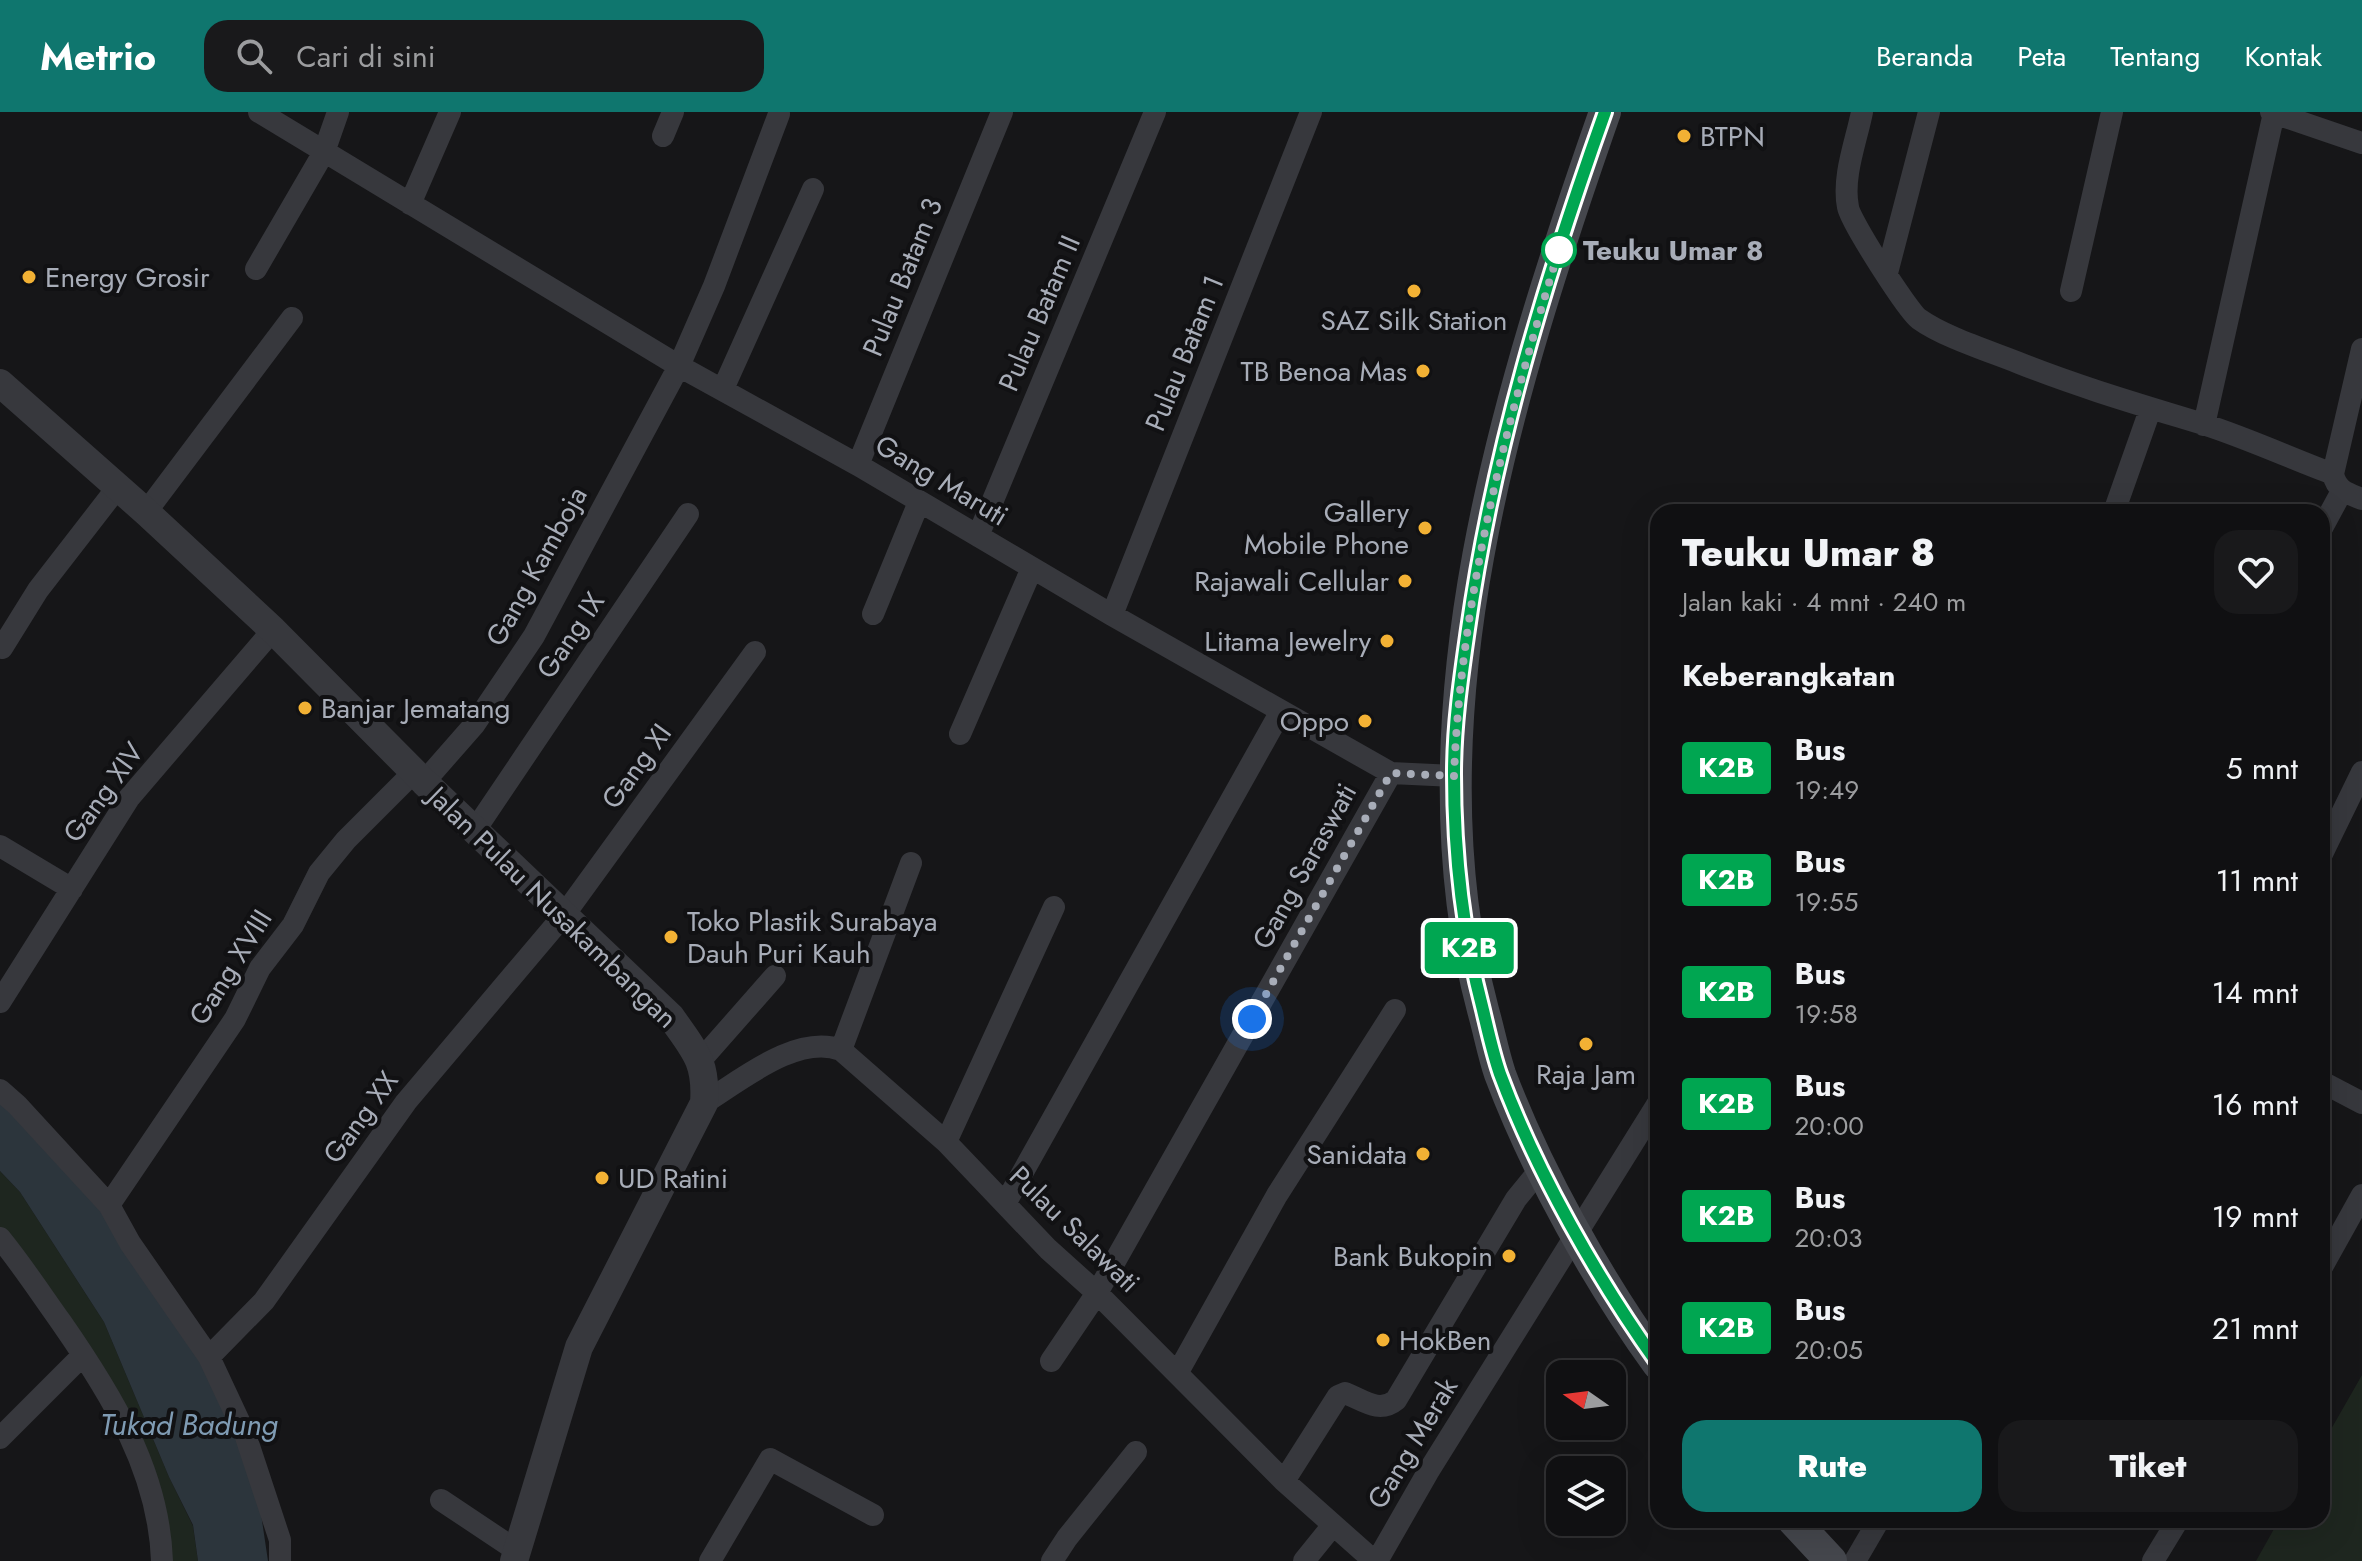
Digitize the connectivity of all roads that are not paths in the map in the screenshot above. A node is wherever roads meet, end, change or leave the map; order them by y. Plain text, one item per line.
1 (259, 112) edge
2 (338, 112) edge
3 (450, 112) edge
4 (673, 112) edge
5 (1002, 112) edge
6 (1155, 112) edge
7 (1311, 112) edge
8 (1605, 112) edge
9 (1862, 112) edge
10 (1929, 112) edge
11 (2112, 112) edge
12 (2272, 113) edge
13 (779, 114) dead end
14 (663, 136) dead end
15 (2362, 143) edge
16 (324, 152) junction
17 (813, 189) dead end
18 (410, 204) junction
19 (256, 269) dead end
20 (1887, 273) junction
21 (2071, 291) dead end
22 (292, 318) dead end
23 (2362, 349) edge
24 (679, 366) junction
25 (0, 383) edge
26 (723, 389) junction
27 (2150, 410) junction
28 (2204, 425) junction
29 (858, 465) junction
30 (117, 488) junction
31 (2346, 488) edge
32 (919, 502) junction
33 (2117, 504) edge
34 (146, 512) junction
35 (688, 514) dead end
36 (2330, 515) edge
37 (978, 536) junction
38 (1032, 568) junction
39 (873, 614) dead end
40 (1112, 615) junction
41 (273, 630) junction
42 (2, 648) dead end
43 (755, 652) dead end
44 (1281, 711) junction
45 (960, 734) dead end
46 (2362, 772) edge
47 (1391, 773) junction
48 (1454, 776) junction
49 (419, 777) junction
50 (475, 830) junction
51 (2330, 838) edge
52 (0, 846) edge
53 (911, 863) dead end
54 (72, 889) junction
55 (1054, 907) dead end
56 (564, 915) junction
57 (775, 976) dead end
58 (0, 1002) edge
59 (1395, 1010) dead end
60 (841, 1050) junction
61 (701, 1060) junction
62 (2330, 1086) edge
63 (0, 1090) edge
64 (704, 1103) junction
65 (2362, 1103) edge
66 (1650, 1116) edge
67 (946, 1142) junction
68 (1542, 1167) junction
69 (2362, 1195) edge
70 (1005, 1204) junction
71 (109, 1205) junction
72 (1578, 1234) junction
73 (0, 1238) edge
74 (2330, 1253) edge
75 (1097, 1293) junction
76 (1650, 1353) edge
77 (83, 1355) junction
78 (209, 1357) junction
79 (1051, 1361) dead end
80 (1178, 1372) junction
81 (0, 1438) edge
82 (1136, 1452) dead end
83 (1284, 1481) junction
84 (441, 1500) dead end
85 (873, 1515) dead end
86 (1333, 1525) junction
87 (1800, 1528) edge
88 (1874, 1528) edge
89 (2173, 1528) edge
90 (522, 1558) edge
91 (162, 1561) edge
92 (280, 1561) edge
93 (710, 1561) edge
94 (1052, 1561) edge
95 (1304, 1561) edge
96 (1375, 1561) edge
97 (1831, 1561) edge
98 (1855, 1561) edge
99 (2153, 1561) edge

1 - 16 street, Gang Maruti
2 - 16 street
3 - 18 street
4 - 14 street
5 - 29 street, Pulau Batam 3
6 - 37 street, Pulau Batam II
7 - 40 street, Pulau Batam 1
8 - 48 main road
9 - 20 street
10 - 20 street
11 - 21 street
12 - 15 street
12 - 28 street
13 - 24 street, Gang Kamboja
16 - 18 street, Gang Maruti
16 - 19 street
17 - 26 street
18 - 24 street, Gang Maruti
20 - 27 street
22 - 34 street
23 - 31 street
24 - 26 street, Gang Maruti
24 - 49 street, Gang Kamboja
25 - 30 street, Jalan Pulau Nusakambangan
26 - 29 street, Gang Maruti
27 - 28 street
27 - 33 street
28 - 31 street
29 - 32 street, Gang Maruti
30 - 34 street, Jalan Pulau Nusakambangan
30 - 42 street
31 - 36 street
32 - 37 street, Gang Maruti
32 - 39 street
34 - 41 street, Jalan Pulau Nusakambangan
35 - 50 street, Gang IX
37 - 38 street, Gang Maruti
38 - 40 street, Gang Maruti
38 - 45 street
40 - 44 street, Gang Maruti
41 - 49 street, Jalan Pulau Nusakambangan
41 - 54 street, Gang XIV
43 - 56 street, Gang XI
44 - 47 street, Gang Maruti
44 - 70 street
46 - 51 street
47 - 48 street, Gang Maruti
47 - 75 street, Gang Saraswati
48 - 68 main road
49 - 50 street, Jalan Pulau Nusakambangan
49 - 71 street, Gang XVIII
50 - 56 street, Jalan Pulau Nusakambangan
52 - 54 street
53 - 60 street
54 - 58 street, Gang XIV
55 - 67 street
56 - 61 street, Jalan Pulau Nusakambangan
56 - 78 street, Gang XX
57 - 61 street
59 - 80 street
60 - 64 street
60 - 67 street, Pulau Salawati
61 - 64 street
62 - 65 street
63 - 71 street
64 - 90 street
66 - 72 street, Gang Merak
67 - 70 street, Pulau Salawati
68 - 72 main road
68 - 83 street
69 - 74 street
70 - 75 street, Pulau Salawati
71 - 78 street
72 - 76 main road
72 - 96 street, Gang Merak
73 - 77 street
75 - 79 street, Gang Saraswati
75 - 80 street, Pulau Salawati
77 - 81 street
77 - 91 street
78 - 92 street
80 - 83 street, Pulau Salawati
82 - 94 street
83 - 86 street, Pulau Salawati
84 - 90 street
85 - 93 street
86 - 95 street
86 - 96 street, Pulau Salawati
87 - 97 main road
88 - 98 street
89 - 99 street

